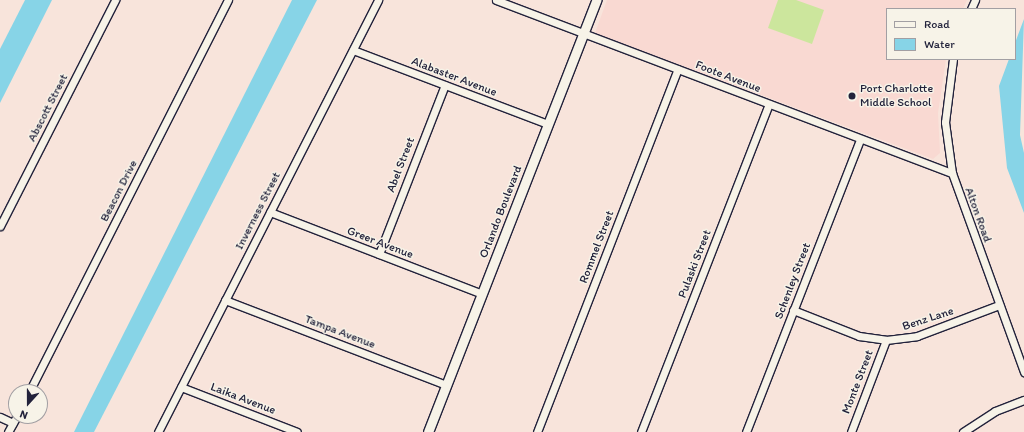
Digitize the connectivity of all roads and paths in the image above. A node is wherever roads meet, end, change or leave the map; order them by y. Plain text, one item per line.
1 (115, 0) edge
2 (227, 0) edge
3 (378, 0) edge
4 (496, 0) edge
5 (596, 0) edge
6 (583, 33) junction
7 (353, 50) junction
8 (953, 60) edge
9 (678, 69) junction
10 (444, 85) junction
11 (769, 104) junction
12 (548, 124) junction
13 (860, 139) junction
14 (952, 173) junction
15 (270, 212) junction
16 (0, 226) edge
17 (379, 254) junction
18 (482, 294) junction
19 (226, 300) junction
20 (999, 305) junction
21 (793, 310) junction
22 (886, 340) junction
23 (1024, 372) edge
24 (33, 384) edge
25 (446, 385) junction
26 (181, 387) junction
27 (1024, 400) edge
28 (158, 432) edge
29 (297, 432) edge
30 (428, 432) edge
31 (537, 432) edge
32 (641, 432) edge
33 (746, 432) edge
34 (851, 432) edge
35 (963, 432) edge

1 - 16 street, Abscott Street
2 - 24 street, Beacon Drive
3 - 7 street, Inverness Street
4 - 6 street, Foote Avenue
5 - 6 street, Orlando Boulevard
6 - 9 street, Foote Avenue
6 - 12 street, Orlando Boulevard
7 - 10 street, Alabaster Avenue
7 - 15 street, Inverness Street
8 - 14 street, Alton Road
9 - 11 street, Foote Avenue
9 - 31 street, Rommel Street
10 - 12 street, Alabaster Avenue
10 - 17 street, Abel Street
11 - 13 street, Foote Avenue
11 - 32 street, Pulaski Street
12 - 18 street, Orlando Boulevard
13 - 14 street, Foote Avenue
13 - 21 street, Schenley Street
14 - 20 street, Alton Road
15 - 17 street, Greer Avenue
15 - 19 street, Inverness Street
17 - 18 street, Greer Avenue
18 - 25 street, Orlando Boulevard
19 - 25 street, Tampa Avenue
19 - 26 street, Inverness Street
20 - 22 street, Benz Lane
20 - 23 street, Alton Road
21 - 22 street, Benz Lane
21 - 33 street, Schenley Street
22 - 34 street, Monte Street
25 - 30 street, Orlando Boulevard
26 - 28 street, Inverness Street
26 - 29 street, Laika Avenue
27 - 35 street

